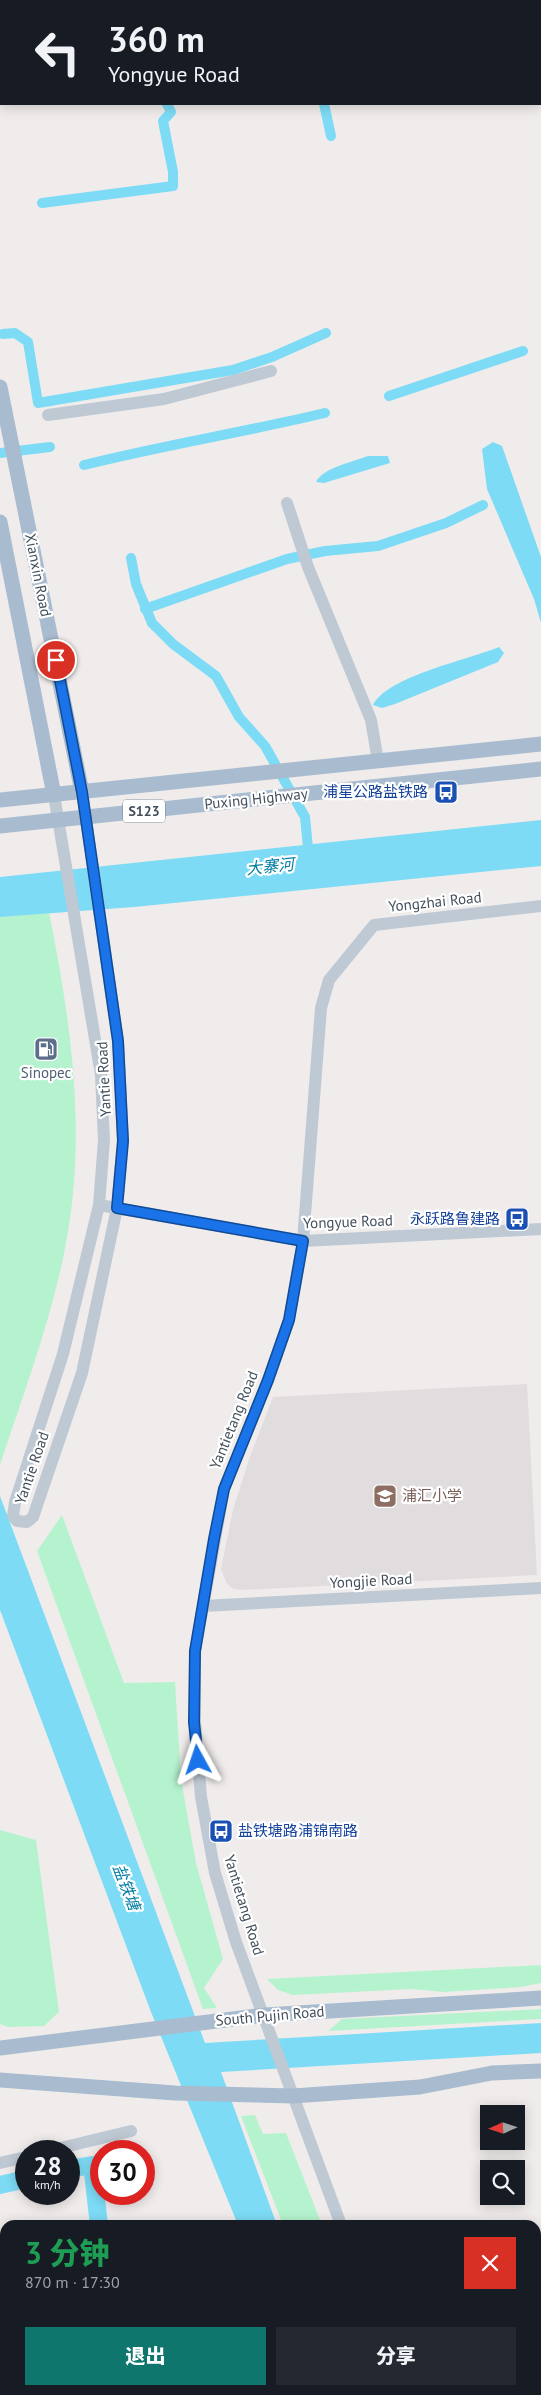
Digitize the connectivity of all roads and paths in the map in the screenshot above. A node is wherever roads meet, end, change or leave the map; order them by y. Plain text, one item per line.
1 (271, 370) dead end
2 (0, 387) edge
3 (48, 415) dead end
4 (287, 503) dead end
5 (0, 522) edge
6 (541, 744) edge
7 (378, 761) junction
8 (541, 769) edge
9 (82, 792) junction
10 (54, 794) junction
11 (0, 800) edge
12 (86, 817) junction
13 (59, 820) junction
14 (0, 826) edge
15 (541, 906) edge
16 (346, 956) joint
17 (99, 1205) junction
18 (117, 1208) junction
19 (541, 1229) edge
20 (303, 1241) junction
21 (541, 1588) edge
22 (203, 1606) junction
23 (541, 1998) edge
24 (265, 2015) junction
25 (0, 2048) edge
26 (541, 2071) edge
27 (0, 2080) edge
28 (292, 2096) junction
29 (131, 2131) dead end
30 (80, 2143) edge
31 (15, 2159) edge
32 (0, 2163) edge
33 (339, 2220) edge

1 - 3 street
2 - 9 main road, Xianxin Road
4 - 7 street
5 - 10 main road, Xianxin Road
6 - 7 main road, Puxing Highway / S123
7 - 9 main road, Puxing Highway / S123
8 - 12 main road, Puxing Highway / S123
9 - 10 main road, Puxing Highway / S123
9 - 12 street, Yantie Road
10 - 11 main road, Puxing Highway / S123
10 - 13 street, Yantie Road
12 - 13 main road, Puxing Highway / S123
12 - 18 street, Yantie Road
13 - 14 main road, Puxing Highway / S123
13 - 17 street, Yantie Road
15 - 16 street, Yongzhai Road
16 - 20 street, Yantietang Road
17 - 18 street, Yongyue Road
17 - 18 street, Yantie Road
18 - 20 street, Yongyue Road
19 - 20 street, Yongyue Road
20 - 22 street, Yantietang Road
21 - 22 street, Yongjie Road
22 - 24 street, Yantietang Road
23 - 24 main road, South Pujin Road
24 - 25 main road, South Pujin Road
24 - 28 street, Yantietang Road
26 - 28 main road
27 - 28 main road
28 - 33 street
29 - 30 street
31 - 32 street

